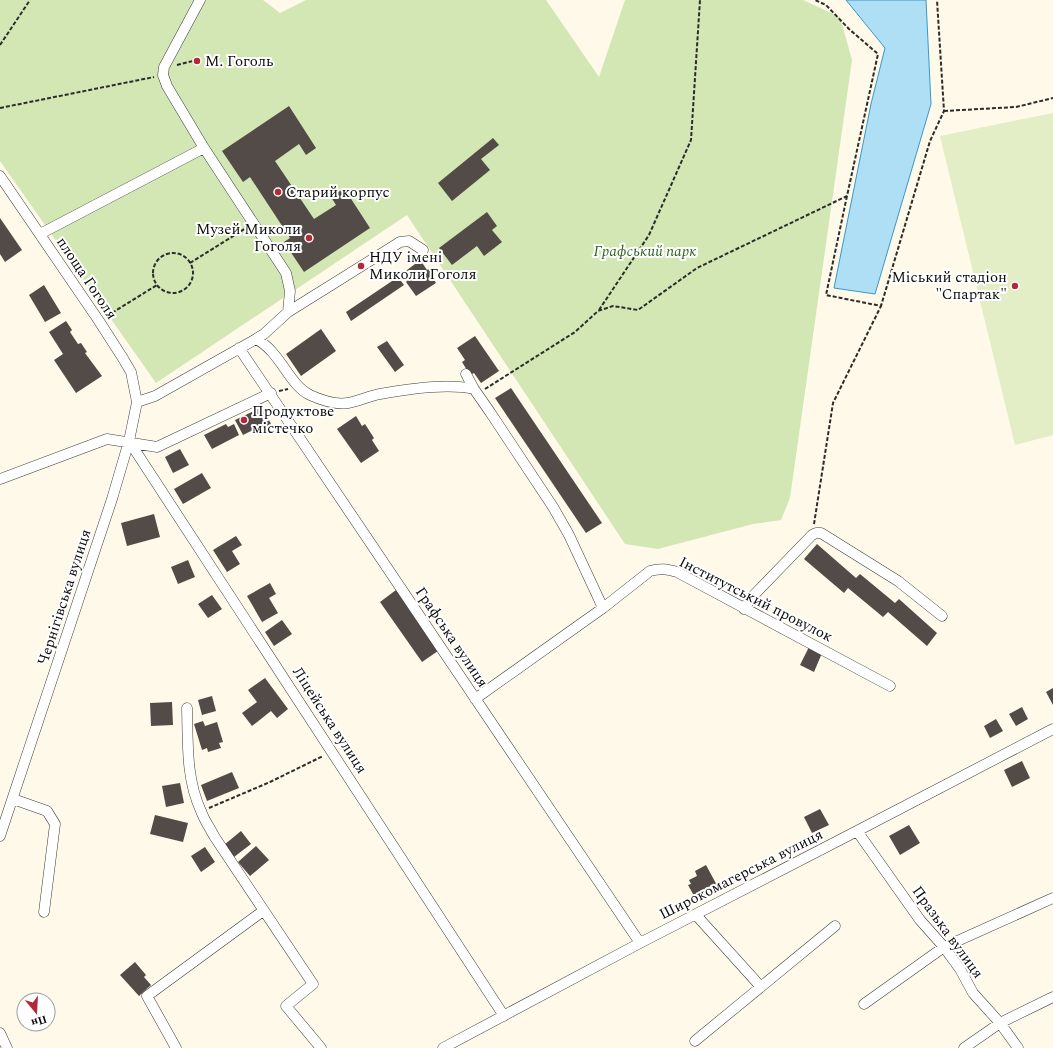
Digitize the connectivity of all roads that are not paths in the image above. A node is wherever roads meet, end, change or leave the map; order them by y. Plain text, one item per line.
1 (200, 0) edge
2 (204, 148) junction
3 (0, 176) edge
4 (40, 234) junction
5 (423, 250) dead end
6 (288, 312) junction
7 (256, 339) junction
8 (239, 348) junction
9 (466, 374) dead end
10 (476, 391) junction
11 (271, 393) junction
12 (137, 402) junction
13 (129, 441) junction
14 (0, 479) edge
15 (603, 608) junction
16 (744, 608) junction
17 (942, 616) dead end
18 (890, 686) dead end
19 (475, 699) junction
20 (187, 708) dead end
21 (1053, 728) edge
22 (13, 799) junction
23 (857, 832) junction
24 (0, 836) edge
25 (1053, 898) edge
26 (263, 911) junction
27 (44, 912) dead end
28 (696, 915) junction
29 (835, 926) dead end
30 (640, 943) junction
31 (944, 947) junction
32 (761, 987) junction
33 (1053, 997) edge
34 (864, 1004) dead end
35 (504, 1016) junction
36 (1000, 1023) junction
37 (0, 1033) edge
38 (695, 1041) dead end
39 (455, 1045) edge
40 (7, 1048) edge
41 (176, 1048) edge
42 (321, 1048) edge
43 (443, 1048) edge
44 (964, 1048) edge
45 (1018, 1048) edge

1 - 2 street
2 - 4 street
2 - 6 street
3 - 4 street, площа Гоголя
4 - 12 street, площа Гоголя
5 - 6 street
6 - 7 street
7 - 8 street
7 - 10 street
8 - 11 street, Графська вулиця
8 - 12 street
9 - 10 street
10 - 15 street
11 - 13 street
11 - 19 street, Графська вулиця
12 - 13 street, Чернігівська вулиця
13 - 14 street
13 - 22 street, Чернігівська вулиця
13 - 35 street, Ліцейська вулиця
15 - 16 street, Інститутський провулок
15 - 19 street, Інститутський провулок
16 - 17 street
16 - 18 street, Інститутський провулок
19 - 30 street, Графська вулиця
20 - 26 street
21 - 23 street, Широкомагерська вулиця
22 - 24 street, Чернігівська вулиця
22 - 27 street
23 - 28 street, Широкомагерська вулиця
23 - 31 street, Празька вулиця
25 - 31 street
26 - 41 street
26 - 42 street
28 - 30 street, Широкомагерська вулиця
28 - 32 street
29 - 32 street
30 - 35 street, Широкомагерська вулиця
31 - 34 street
31 - 36 street, Празька вулиця
32 - 38 street
33 - 36 street
35 - 39 street, Широкомагерська вулиця
36 - 44 street
36 - 45 street, Празька вулиця
37 - 40 street
39 - 43 street, Широкомагерська вулиця

